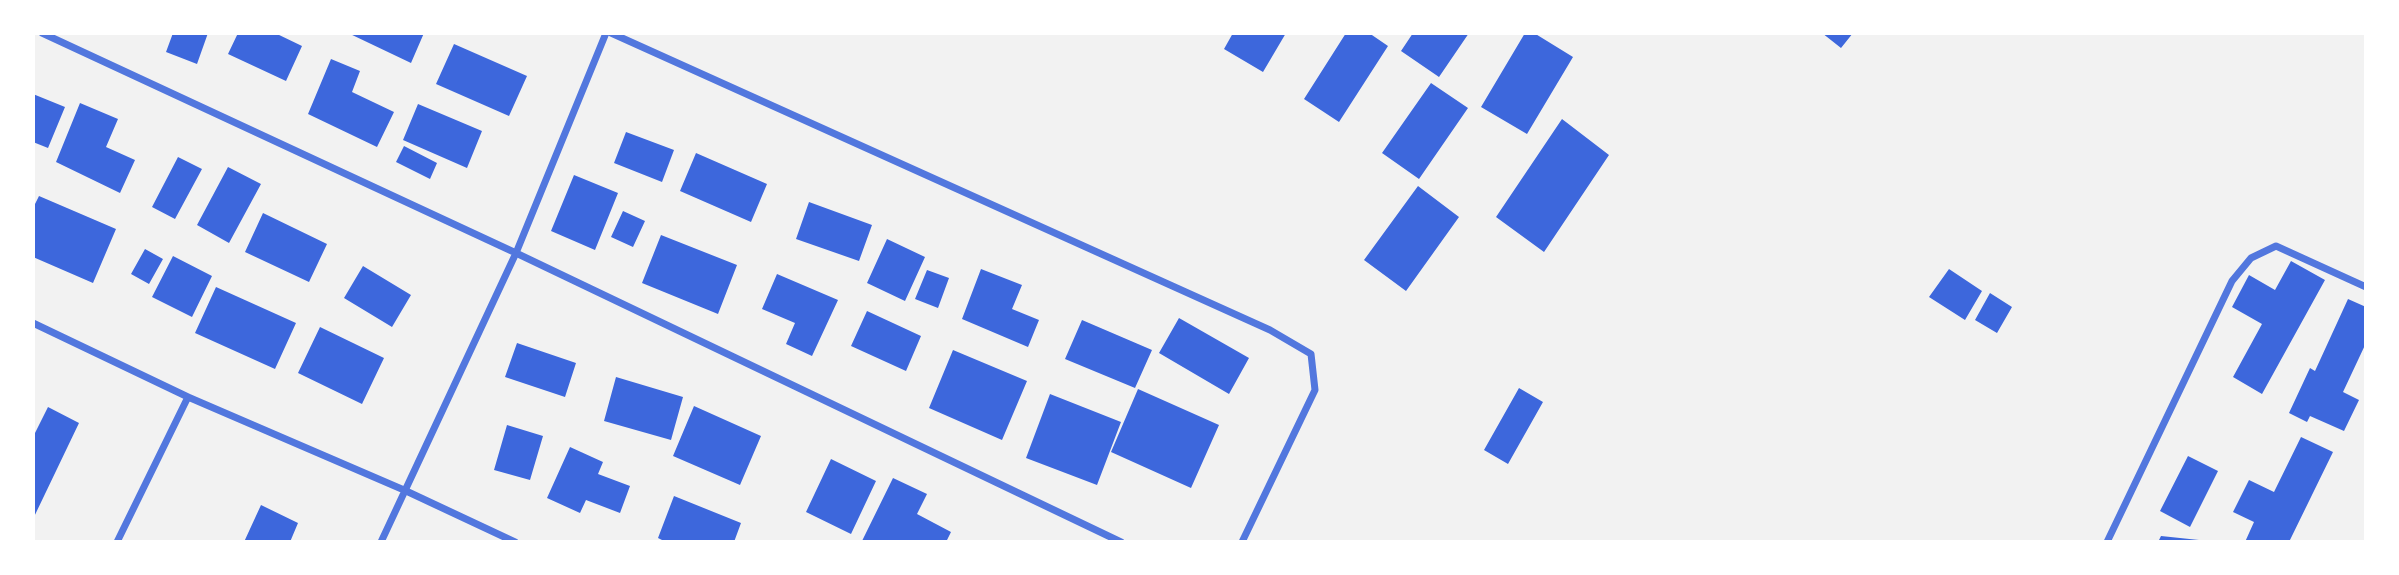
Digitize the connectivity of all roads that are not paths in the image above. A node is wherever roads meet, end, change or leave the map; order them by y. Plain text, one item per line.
1 (42, 33) edge
2 (609, 33) edge
3 (516, 253) junction
4 (2366, 287) edge
5 (33, 324) edge
6 (188, 397) junction
7 (404, 490) junction
8 (117, 542) edge
9 (381, 542) edge
10 (515, 542) edge
11 (1121, 542) edge
12 (1242, 542) edge
13 (2107, 542) edge

1 - 3 street
2 - 3 street
2 - 12 street
3 - 7 street
3 - 11 street
4 - 13 street
5 - 6 street
6 - 7 street
6 - 8 street
7 - 9 street
7 - 10 street

